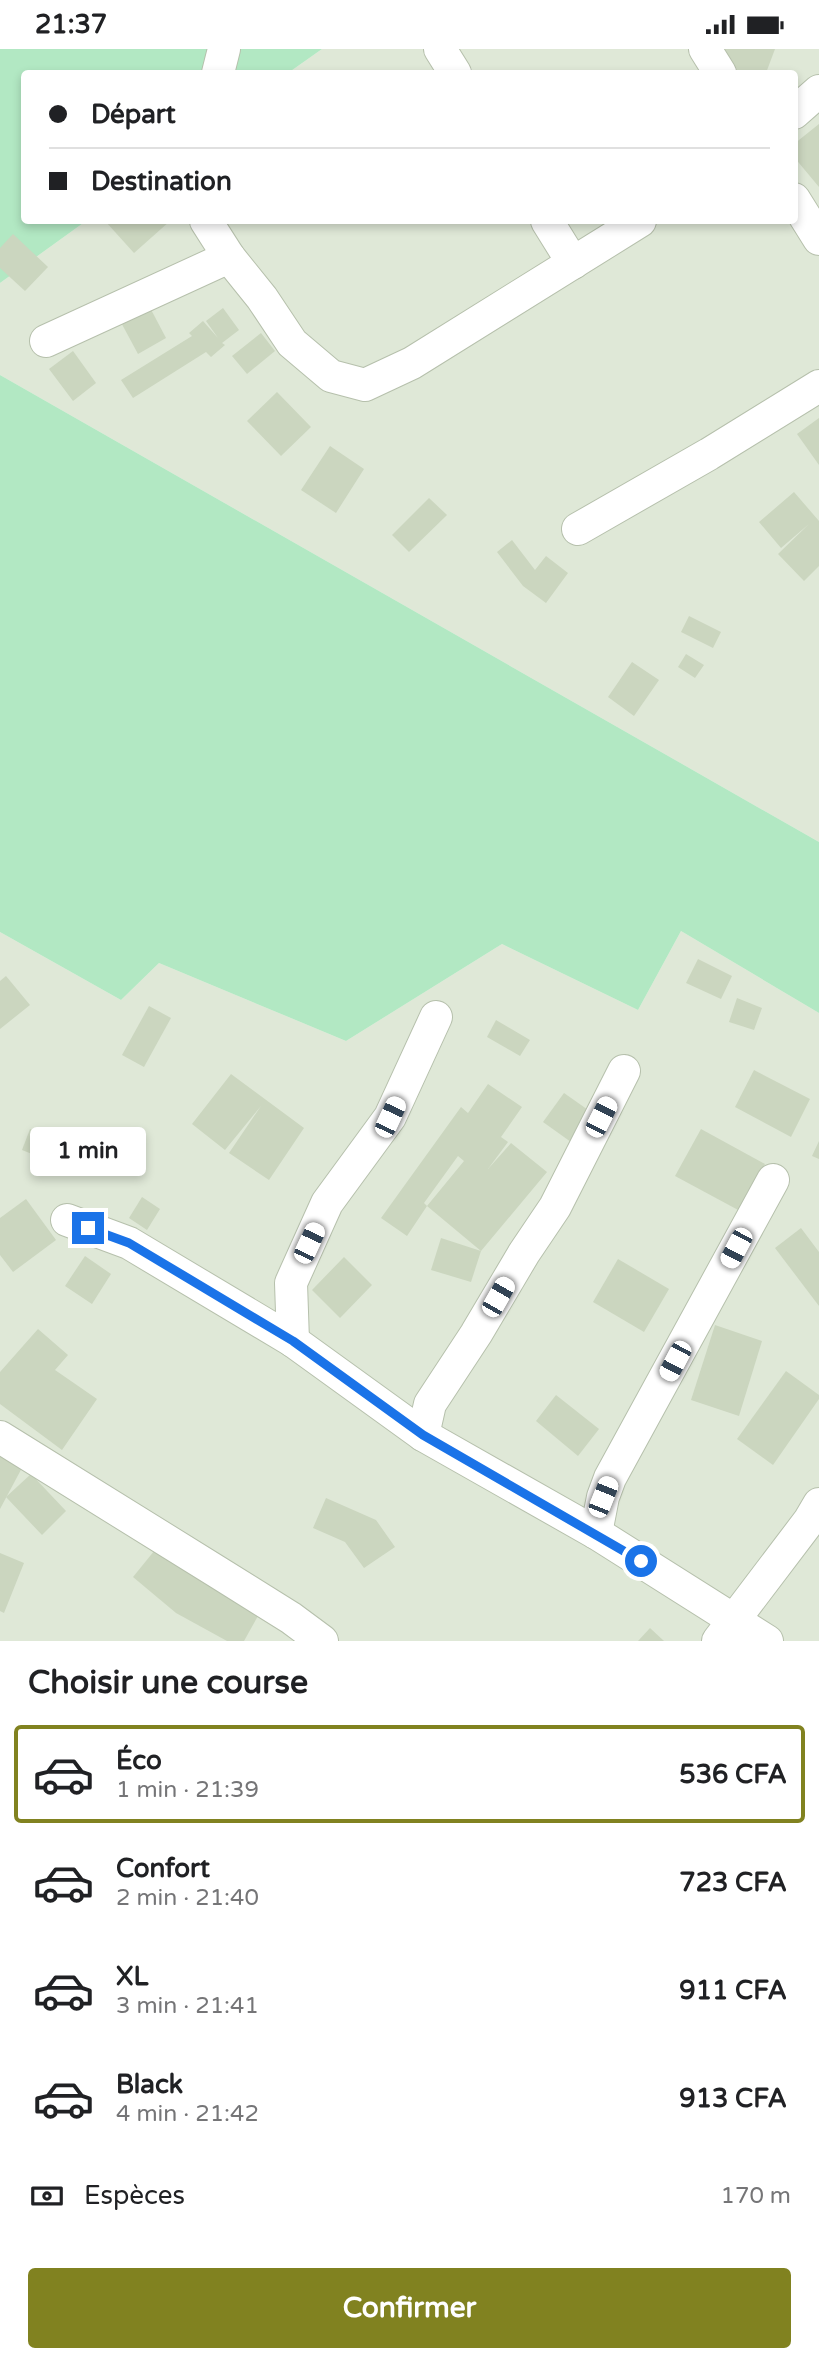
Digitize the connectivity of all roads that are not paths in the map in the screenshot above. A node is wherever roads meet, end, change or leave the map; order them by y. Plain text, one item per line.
1 (224, 49) edge
2 (440, 49) edge
3 (705, 49) edge
4 (219, 70) edge
5 (453, 70) edge
6 (718, 70) edge
7 (819, 91) edge
8 (798, 109) edge
9 (798, 205) edge
10 (208, 224) edge
11 (549, 224) edge
12 (635, 224) edge
13 (819, 239) edge
14 (229, 257) junction
15 (573, 263) junction
16 (46, 341) dead end
17 (819, 386) edge
18 (578, 529) dead end
19 (436, 1017) dead end
20 (624, 1071) dead end
21 (773, 1180) dead end
22 (67, 1220) dead end
23 (293, 1341) junction
24 (423, 1435) junction
25 (0, 1437) edge
26 (819, 1504) edge
27 (596, 1533) junction
28 (284, 1630) edge
29 (725, 1630) edge
30 (322, 1641) edge
31 (767, 1641) edge

1 - 4 street
2 - 5 street
3 - 6 street
7 - 8 street
9 - 13 street
10 - 14 street
11 - 15 street
12 - 15 street
14 - 15 street
14 - 16 street
17 - 18 street
19 - 23 street
20 - 24 street
21 - 27 street
22 - 23 street
23 - 24 street
24 - 27 street
25 - 28 street
26 - 29 street
27 - 29 street
28 - 30 street
29 - 31 street

